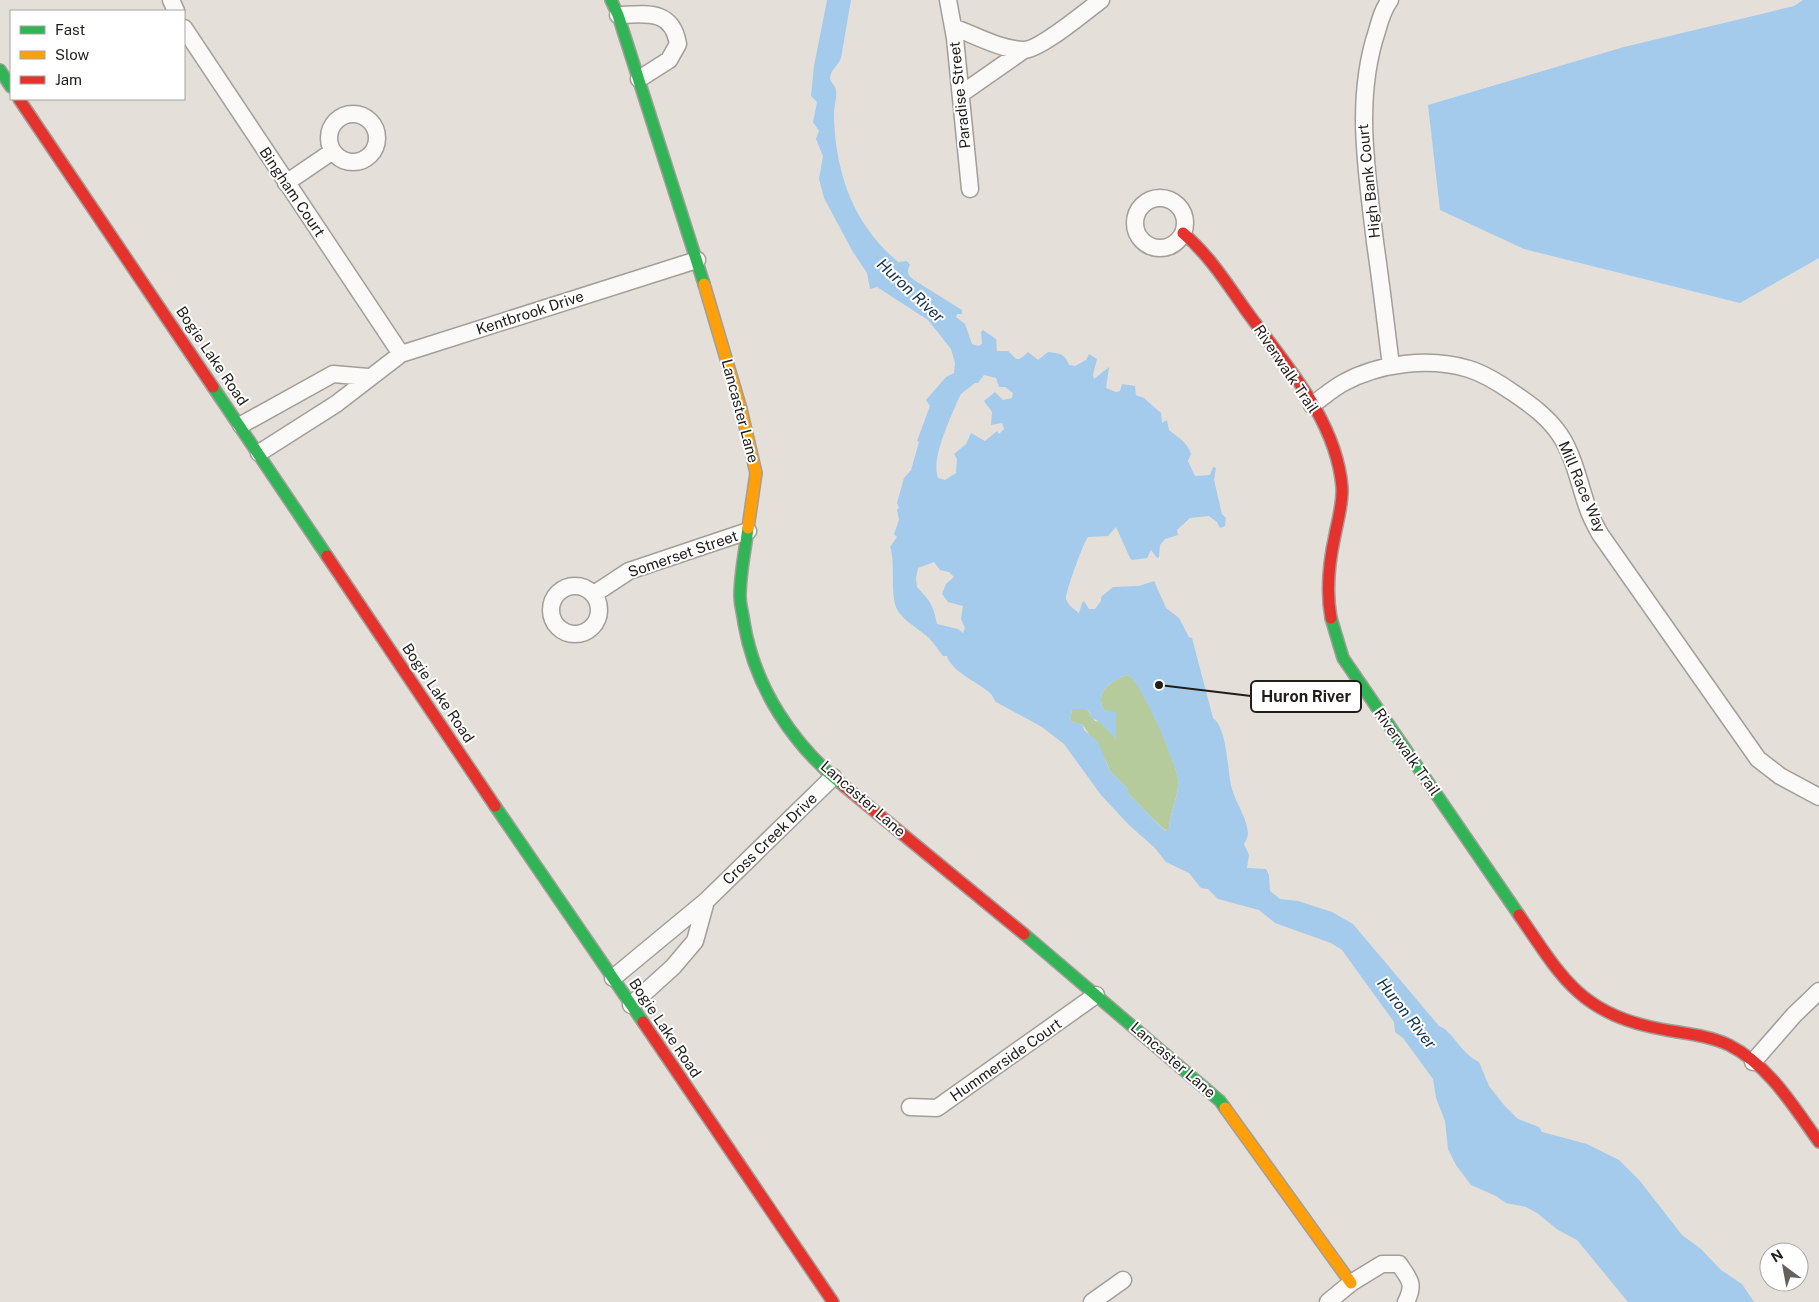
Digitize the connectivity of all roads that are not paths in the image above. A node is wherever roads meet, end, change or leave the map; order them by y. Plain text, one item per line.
1 (611, 0) edge
2 (948, 0) edge
3 (1101, 0) edge
4 (1390, 0) edge
5 (618, 15) junction
6 (953, 26) junction
7 (185, 30) edge
8 (1024, 50) junction
9 (0, 70) edge
10 (639, 79) junction
11 (10, 85) edge
12 (961, 94) junction
13 (20, 100) edge
14 (333, 151) dead end
15 (286, 183) junction
16 (970, 189) dead end
17 (1183, 233) dead end
18 (697, 260) junction
19 (401, 354) junction
20 (1391, 366) junction
21 (368, 377) junction
22 (1312, 405) junction
23 (241, 426) junction
24 (259, 453) junction
25 (748, 531) junction
26 (594, 594) dead end
27 (833, 777) junction
28 (1819, 797) edge
29 (706, 901) junction
30 (613, 978) junction
31 (1819, 991) edge
32 (1096, 995) junction
33 (631, 1005) junction
34 (1753, 1062) junction
35 (910, 1107) dead end
36 (1819, 1142) edge
37 (1124, 1280) dead end
38 (1351, 1283) junction
39 (833, 1302) edge
40 (1092, 1302) edge
41 (1328, 1302) edge
42 (1406, 1302) edge

1 - 5 street, Lancaster Lane
2 - 6 street, Paradise Street
3 - 8 street
4 - 20 street, High Bank Court
5 - 10 street, Lancaster Lane
5 - 10 street
6 - 8 street
6 - 12 street, Paradise Street
7 - 15 street, Bingham Court
8 - 12 street
9 - 11 street
10 - 18 street, Lancaster Lane
12 - 16 street, Paradise Street
13 - 23 street, Bogie Lake Road
14 - 15 street
15 - 19 street, Bingham Court
17 - 22 street, Riverwalk Trail
18 - 19 street, Kentbrook Drive
18 - 25 street, Lancaster Lane
19 - 21 street, Kentbrook Drive
20 - 22 street, Mill Race Way
20 - 28 street, Mill Race Way
21 - 23 street
21 - 24 street, Kentbrook Drive
22 - 34 street, Riverwalk Trail
23 - 24 street, Bogie Lake Road
24 - 30 street, Bogie Lake Road
25 - 26 street, Somerset Street
25 - 27 street, Lancaster Lane
27 - 29 street, Cross Creek Drive
27 - 32 street, Lancaster Lane
29 - 30 street, Cross Creek Drive
29 - 33 street
30 - 33 street, Bogie Lake Road
31 - 34 street
32 - 35 street, Hummerside Court
32 - 38 street, Lancaster Lane
33 - 39 street, Bogie Lake Road
34 - 36 street, Riverwalk Trail
37 - 40 street
38 - 41 street
38 - 42 street

